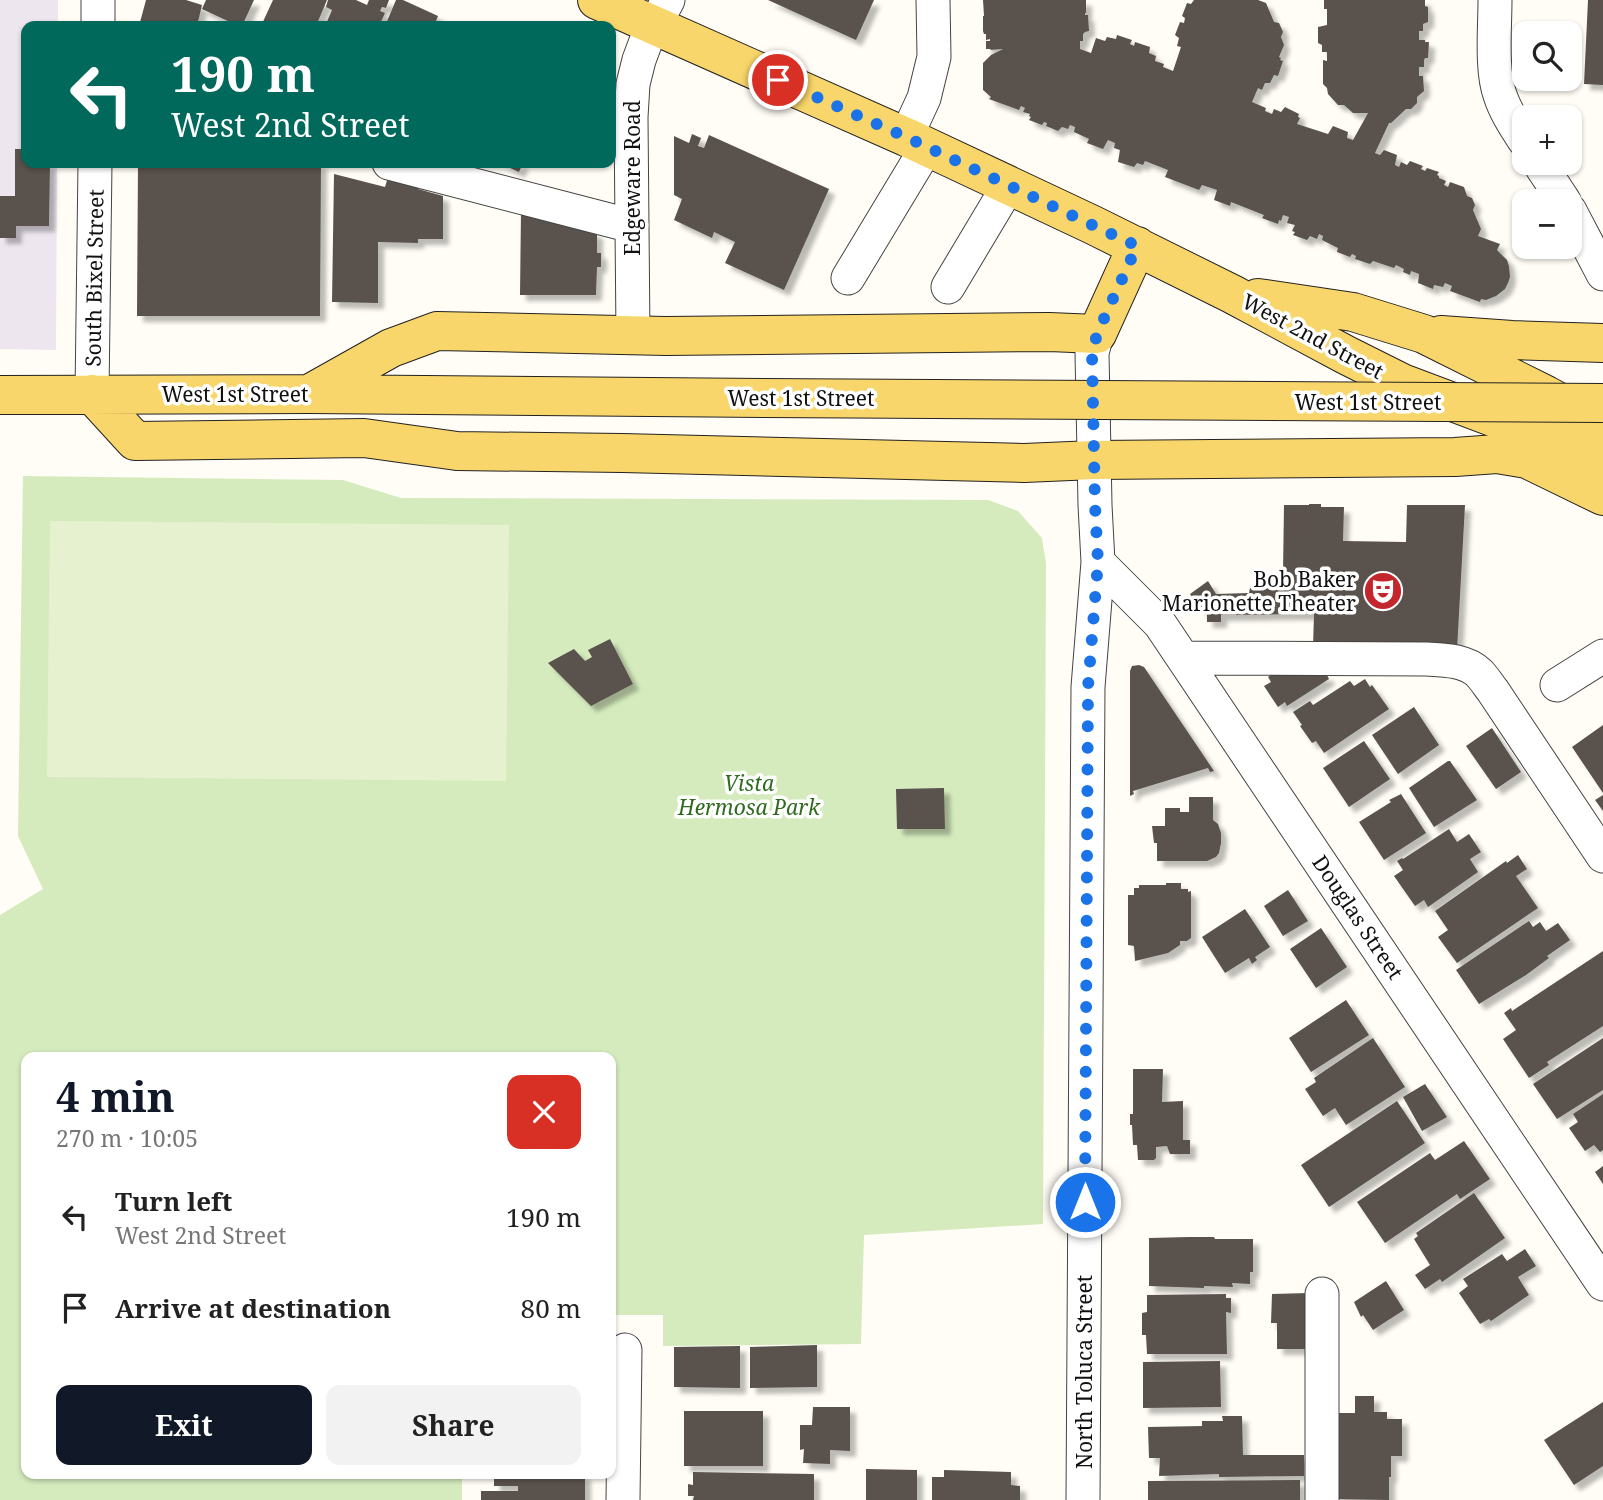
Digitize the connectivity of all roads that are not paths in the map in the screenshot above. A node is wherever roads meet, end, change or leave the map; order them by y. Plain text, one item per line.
1 (98, 0) edge
2 (597, 0) edge
3 (933, 0) edge
4 (1495, 0) edge
5 (658, 17) edge
6 (98, 21) edge
7 (1512, 120) edge
8 (916, 142) junction
9 (96, 168) edge
10 (408, 168) edge
11 (1009, 185) junction
12 (632, 226) junction
13 (1582, 234) edge
14 (1137, 246) junction
15 (1603, 274) edge
16 (848, 278) dead end
17 (948, 287) dead end
18 (1232, 294) junction
19 (1097, 334) junction
20 (1424, 334) junction
21 (632, 335) junction
22 (1603, 343) edge
23 (92, 394) junction
24 (309, 394) junction
25 (0, 395) edge
26 (1603, 404) edge
27 (1603, 426) edge
28 (1094, 460) junction
29 (1603, 466) edge
30 (1603, 496) edge
31 (1098, 562) junction
32 (1603, 656) edge
33 (1183, 658) junction
34 (1557, 685) dead end
35 (1603, 856) edge
36 (1603, 1284) edge
37 (1322, 1294) dead end
38 (625, 1350) dead end
39 (623, 1500) edge
40 (1083, 1500) edge
41 (1322, 1500) edge

1 - 6 street
2 - 5 main road, West 2nd Street
3 - 8 street
4 - 7 street
5 - 8 main road, West 2nd Street
5 - 12 street, Edgeware Road
8 - 11 main road, West 2nd Street
8 - 16 street
9 - 23 street, South Bixel Street
10 - 12 street
11 - 14 main road, West 2nd Street
11 - 17 street
12 - 21 street, Edgeware Road
13 - 15 street
14 - 18 main road, West 2nd Street
14 - 19 main road, North Toluca Street
18 - 20 main road, West 2nd Street
18 - 29 main road, West 2nd Street
19 - 21 main road
19 - 28 street, North Toluca Street
20 - 22 main road
20 - 27 main road, West 2nd Street
21 - 24 main road
23 - 24 main road, West 1st Street
23 - 25 main road, West 1st Street
23 - 28 main road
24 - 26 main road, West 1st Street, bridge
28 - 30 main road
28 - 31 street, North Toluca Street
31 - 33 street, Douglas Street
31 - 40 street, North Toluca Street
32 - 34 street
33 - 35 street
33 - 36 street, Douglas Street
37 - 41 street
38 - 39 street

